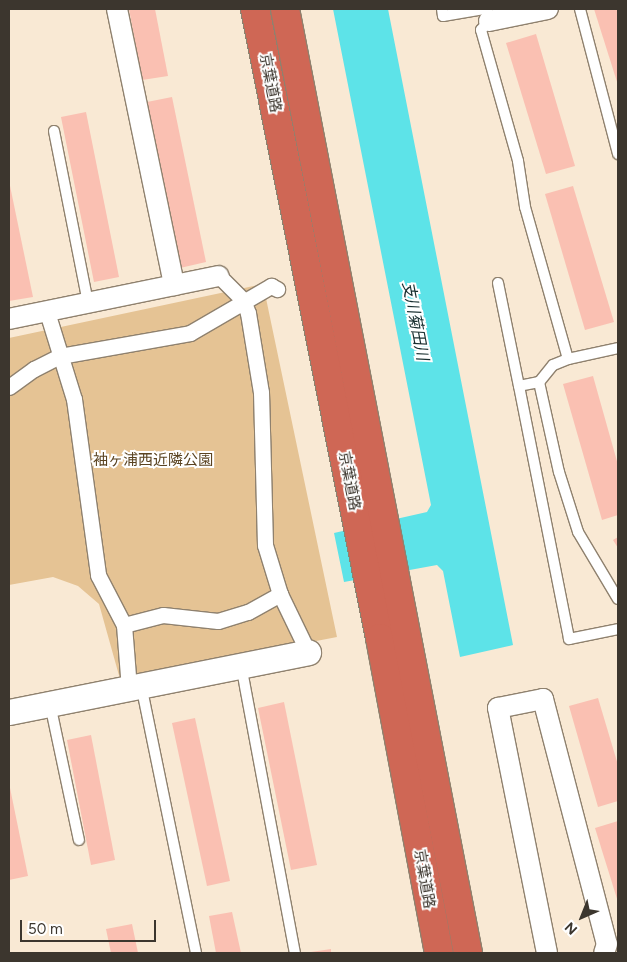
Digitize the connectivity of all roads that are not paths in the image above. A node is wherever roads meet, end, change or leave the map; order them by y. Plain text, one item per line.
1 (117, 9) edge
2 (255, 9) edge
3 (285, 9) edge
4 (442, 9) edge
5 (548, 9) edge
6 (580, 9) edge
7 (487, 13) edge
8 (54, 131) dead end
9 (618, 154) edge
10 (219, 276) joint
11 (498, 283) dead end
12 (174, 285) junction
13 (277, 289) dead end
14 (243, 300) junction
15 (88, 303) junction
16 (47, 312) junction
17 (9, 319) edge
18 (618, 348) edge
19 (60, 356) junction
20 (568, 359) junction
21 (539, 382) junction
22 (519, 386) junction
23 (9, 387) edge
24 (369, 514) junction
25 (385, 592) junction
26 (280, 594) junction
27 (618, 599) edge
28 (124, 625) junction
29 (618, 629) edge
30 (308, 652) joint
31 (241, 665) junction
32 (135, 687) junction
33 (50, 703) junction
34 (9, 712) edge
35 (79, 840) dead end
36 (196, 953) edge
37 (295, 953) edge
38 (439, 953) edge
39 (468, 953) edge
40 (547, 953) edge
41 (604, 953) edge

1 - 12 street
2 - 24 highway, 京葉道路
3 - 24 highway, 京葉道路
4 - 7 lane
5 - 7 street
6 - 9 lane
7 - 20 lane
8 - 15 lane
10 - 12 street
10 - 14 street
11 - 22 lane
12 - 15 street
13 - 14 street
14 - 19 street
14 - 26 street
15 - 16 street
16 - 17 street
16 - 19 street
18 - 20 lane
19 - 23 street
19 - 28 street
20 - 21 lane
21 - 22 lane
21 - 27 lane
22 - 29 lane
24 - 25 highway, 京葉道路
25 - 38 highway, 京葉道路
25 - 39 highway, 京葉道路
26 - 28 street
26 - 30 street
28 - 32 street
30 - 31 street
31 - 32 street
31 - 37 lane
32 - 33 street
32 - 36 lane
33 - 34 street
33 - 35 lane
40 - 41 street

